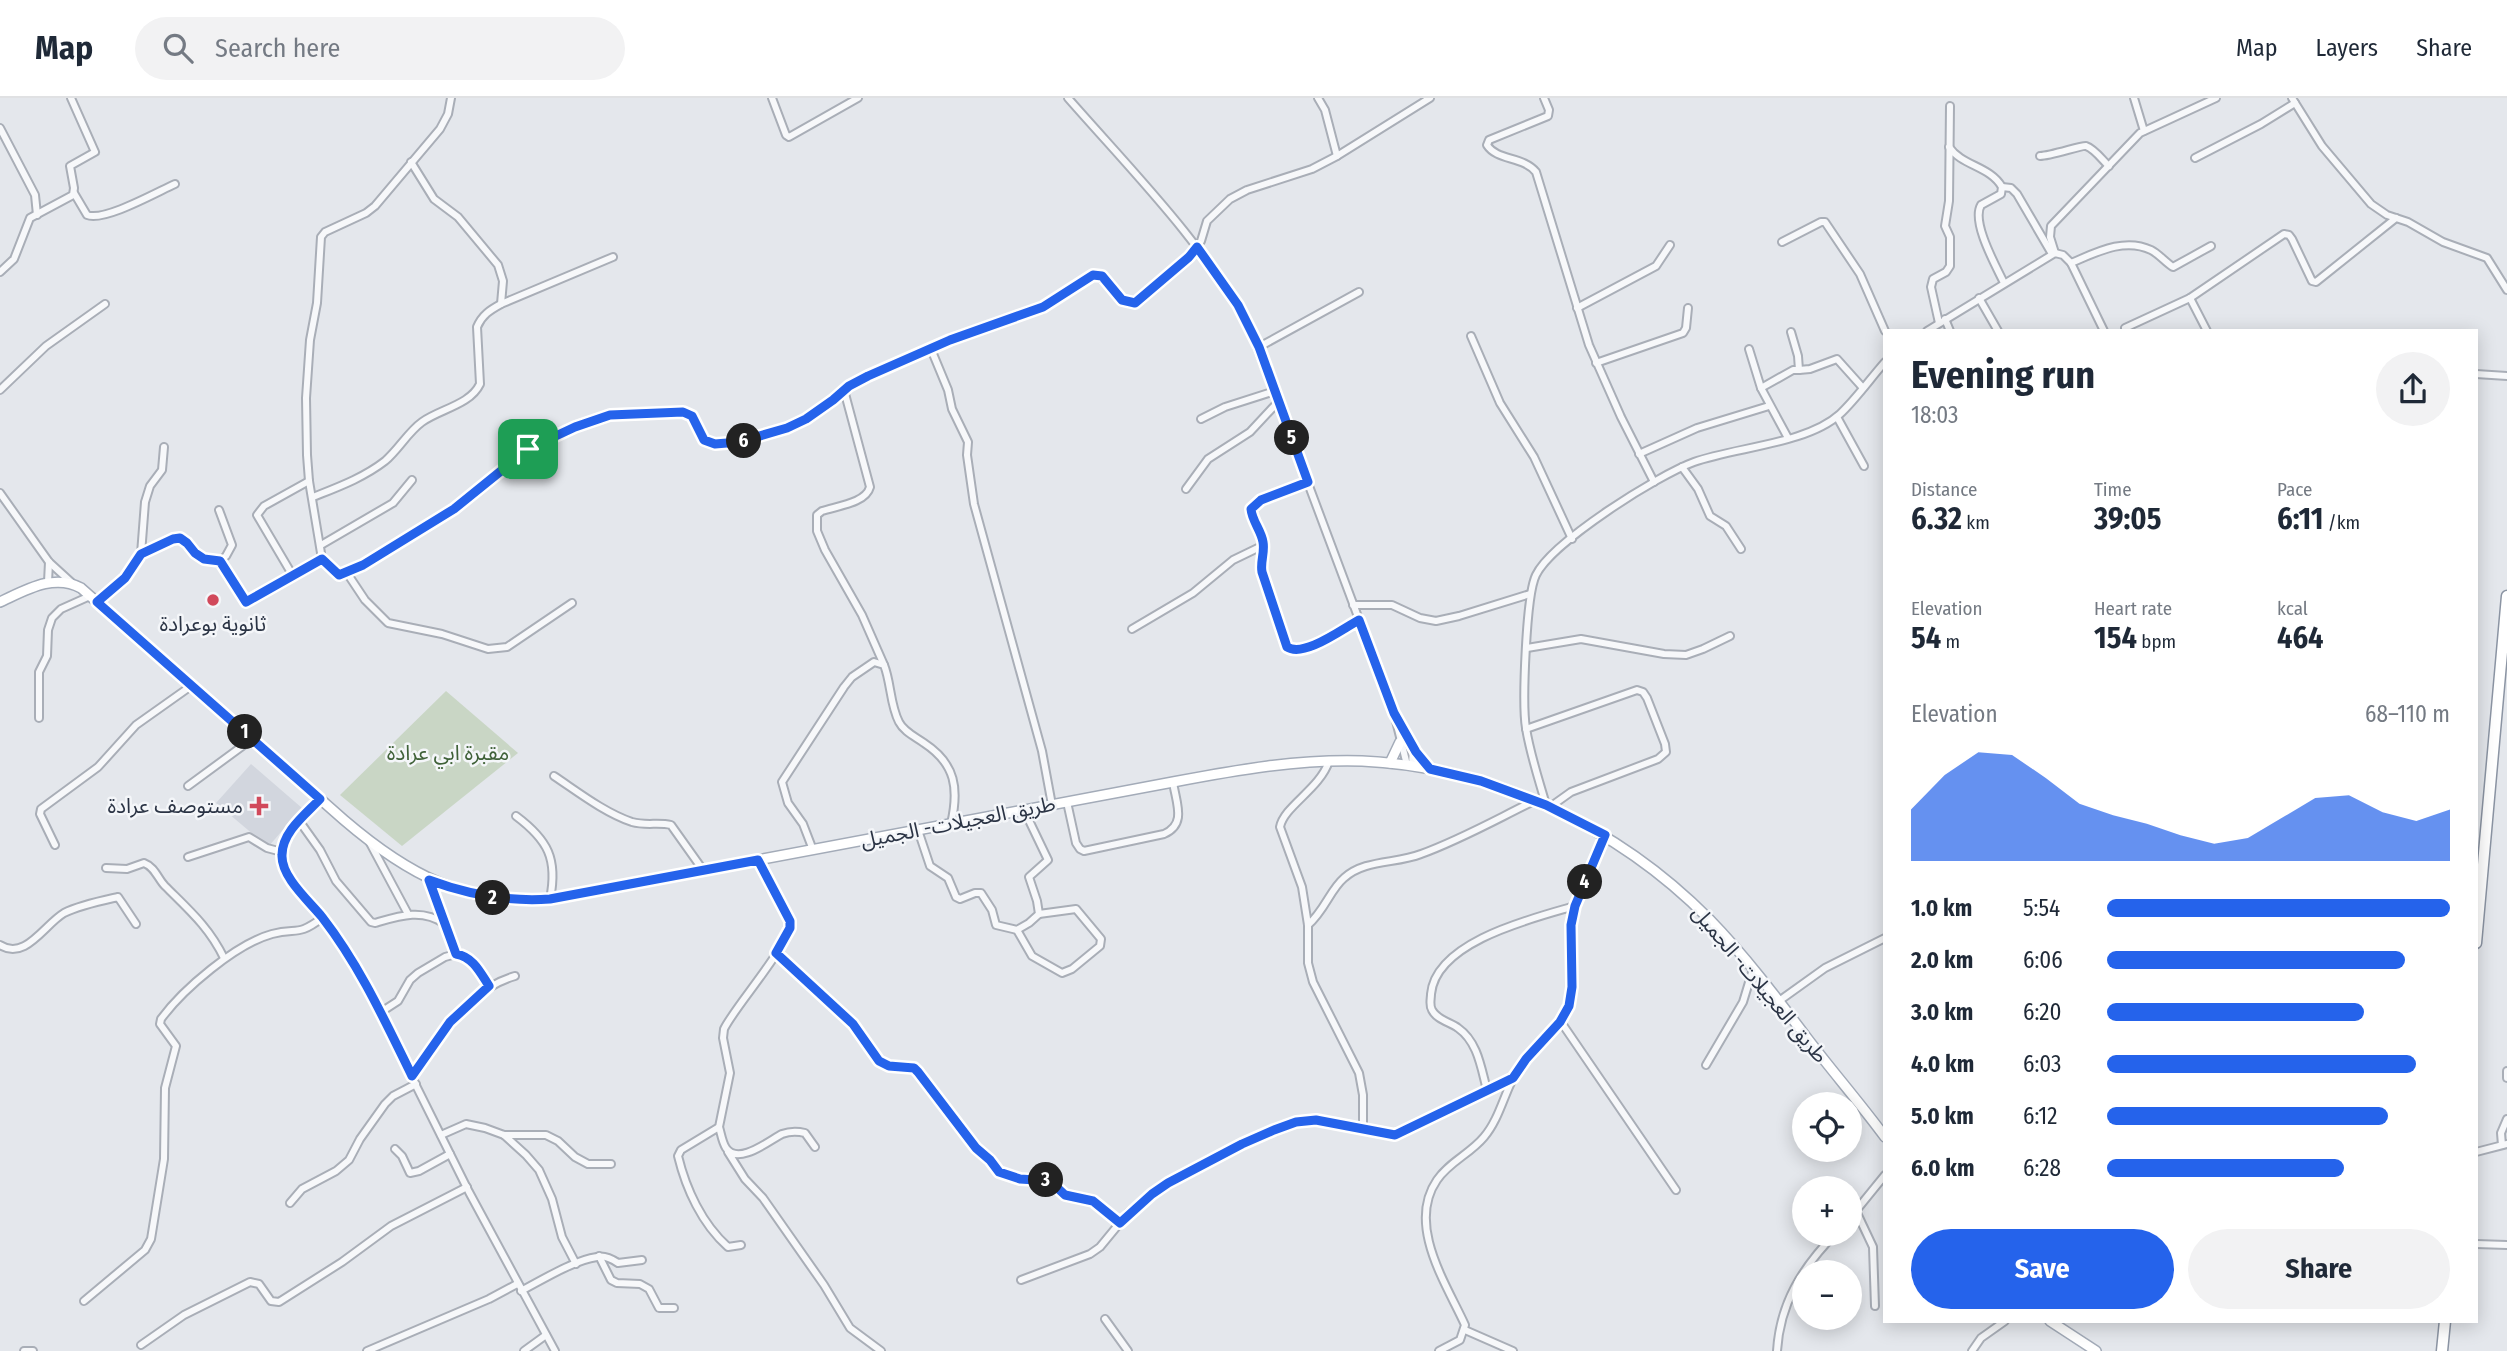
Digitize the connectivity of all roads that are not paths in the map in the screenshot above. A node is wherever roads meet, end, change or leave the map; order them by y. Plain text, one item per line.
1 (71, 98) edge
2 (451, 98) edge
3 (772, 98) edge
4 (858, 98) edge
5 (1068, 98) edge
6 (1318, 98) edge
7 (1430, 98) edge
8 (1544, 98) edge
9 (2134, 98) edge
10 (2216, 98) edge
11 (2293, 100) edge
12 (1950, 106) dead end
13 (0, 128) edge
14 (2144, 131) junction
15 (1949, 145) junction
16 (1337, 156) junction
17 (2040, 156) dead end
18 (2195, 158) dead end
19 (1966, 160) junction
20 (411, 162) junction
21 (2109, 166) junction
22 (1950, 168) junction
23 (175, 184) dead end
24 (2002, 187) junction
25 (74, 193) junction
26 (37, 215) junction
27 (2396, 218) junction
28 (1782, 242) dead end
29 (1670, 245) dead end
30 (2211, 246) dead end
31 (1197, 247) junction
32 (2054, 254) junction
33 (613, 257) dead end
34 (2071, 263) junction
35 (0, 272) edge
36 (2004, 284) junction
37 (2507, 290) edge
38 (1359, 292) dead end
39 (1979, 298) junction
40 (2190, 298) junction
41 (105, 304) dead end
42 (501, 304) junction
43 (1577, 308) junction
44 (1688, 309) dead end
45 (1942, 321) junction
46 (2125, 328) dead end
47 (1884, 329) edge
48 (1930, 329) edge
49 (1948, 329) edge
50 (1997, 329) edge
51 (2103, 329) edge
52 (2206, 329) edge
53 (1791, 332) dead end
54 (1471, 336) dead end
55 (1259, 347) junction
56 (931, 349) junction
57 (1749, 349) dead end
58 (1597, 363) junction
59 (1883, 364) edge
60 (1799, 370) junction
61 (2478, 374) edge
62 (2507, 376) edge
63 (1761, 388) junction
64 (1863, 388) junction
65 (0, 390) edge
66 (844, 390) junction
67 (1275, 391) junction
68 (1278, 402) junction
69 (1769, 406) junction
70 (1837, 417) junction
71 (1201, 419) dead end
72 (1788, 438) junction
73 (164, 447) dead end
74 (1639, 454) junction
75 (1864, 466) dead end
76 (1682, 467) junction
77 (412, 480) dead end
78 (309, 481) junction
79 (1308, 482) junction
80 (1654, 482) junction
81 (1186, 489) dead end
82 (0, 493) edge
83 (313, 497) junction
84 (219, 510) dead end
85 (1572, 539) junction
86 (321, 545) junction
87 (1264, 545) junction
88 (1741, 548) dead end
89 (141, 554) junction
90 (322, 559) junction
91 (220, 561) junction
92 (49, 562) junction
93 (346, 573) junction
94 (293, 576) junction
95 (48, 582) junction
96 (72, 583) junction
97 (1530, 594) junction
98 (2507, 596) edge
99 (94, 599) junction
100 (0, 602) edge
101 (572, 603) dead end
102 (1353, 605) junction
103 (1359, 620) junction
104 (1132, 629) dead end
105 (1730, 636) dead end
106 (1527, 648) junction
107 (884, 665) junction
108 (191, 686) junction
109 (1394, 713) junction
110 (39, 718) dead end
111 (1526, 729) junction
112 (253, 739) junction
113 (1401, 742) junction
114 (1413, 747) junction
115 (1329, 761) junction
116 (1390, 763) junction
117 (1409, 766) junction
118 (1430, 769) junction
119 (554, 776) dead end
120 (1173, 782) junction
121 (188, 786) dead end
122 (320, 799) junction
123 (1534, 801) junction
124 (1067, 802) junction
125 (1052, 805) junction
126 (1548, 806) junction
127 (1024, 810) junction
128 (516, 816) dead end
129 (300, 822) junction
130 (951, 824) junction
131 (918, 830) junction
132 (1605, 835) junction
133 (368, 838) junction
134 (2481, 839) edge
135 (55, 845) dead end
136 (813, 850) junction
137 (282, 852) junction
138 (188, 857) dead end
139 (758, 860) junction
140 (106, 868) dead end
141 (703, 870) junction
142 (429, 880) junction
143 (550, 899) junction
144 (2478, 901) edge
145 (1575, 906) junction
146 (408, 914) junction
147 (1039, 914) junction
148 (322, 918) junction
149 (136, 924) dead end
150 (445, 924) junction
151 (1308, 925) junction
152 (1017, 930) junction
153 (1883, 939) edge
154 (0, 944) edge
155 (776, 953) junction
156 (456, 954) junction
157 (224, 958) junction
158 (1753, 969) junction
159 (515, 976) dead end
160 (489, 986) junction
161 (1779, 1001) junction
162 (381, 1012) junction
163 (1560, 1022) junction
164 (1706, 1065) dead end
165 (2507, 1071) edge
166 (412, 1076) junction
167 (1513, 1078) junction
168 (2507, 1078) edge
169 (416, 1084) junction
170 (1487, 1090) junction
171 (2507, 1119) edge
172 (719, 1127) junction
173 (1363, 1129) junction
174 (441, 1135) junction
175 (504, 1135) junction
176 (1883, 1135) edge
177 (2504, 1145) edge
178 (815, 1147) dead end
179 (395, 1149) dead end
180 (728, 1152) junction
181 (2478, 1152) edge
182 (450, 1154) junction
183 (611, 1164) dead end
184 (1883, 1177) edge
185 (467, 1187) junction
186 (1676, 1190) dead end
187 (290, 1203) dead end
188 (1862, 1204) edge
189 (1120, 1223) junction
190 (1862, 1224) edge
191 (2478, 1244) edge
192 (741, 1245) dead end
193 (2507, 1245) edge
194 (1823, 1246) edge
195 (599, 1256) junction
196 (642, 1260) dead end
197 (576, 1264) junction
198 (1021, 1280) dead end
199 (517, 1284) junction
200 (521, 1291) junction
201 (84, 1301) dead end
202 (1875, 1306) dead end
203 (674, 1308) dead end
204 (1105, 1319) dead end
205 (2002, 1323) edge
206 (2053, 1323) edge
207 (2445, 1323) edge
208 (1465, 1329) junction
209 (546, 1335) junction
210 (141, 1345) dead end
211 (24, 1351) edge
212 (33, 1351) edge
213 (367, 1351) edge
214 (524, 1351) edge
215 (555, 1351) edge
216 (881, 1351) edge
217 (1128, 1351) edge
218 (1439, 1351) edge
219 (1513, 1351) edge
220 (1777, 1351) edge
221 (1972, 1351) edge
222 (2096, 1351) edge
223 (2442, 1351) edge

1 - 25 street
2 - 20 street
3 - 4 street
5 - 31 street
6 - 16 street
7 - 16 street
8 - 43 street
9 - 14 street
10 - 14 street
11 - 18 street
11 - 27 street
12 - 15 street
13 - 26 street
14 - 21 street
15 - 19 street
15 - 22 street
16 - 31 street
17 - 21 street
19 - 22 street
19 - 24 street
20 - 42 street
20 - 78 street
21 - 32 street
22 - 45 street
23 - 25 street
24 - 32 street
24 - 36 street
25 - 26 street
26 - 35 street
27 - 37 street
27 - 40 street
28 - 47 street
29 - 43 street
30 - 34 street
31 - 55 street
31 - 56 street
32 - 34 street
32 - 36 street
33 - 42 street
34 - 51 street
36 - 39 street
38 - 55 street
39 - 45 street
39 - 50 street
40 - 46 street
40 - 52 street
41 - 65 street
42 - 83 street
43 - 58 street
44 - 58 street
45 - 48 street
45 - 49 street
53 - 60 street
54 - 85 street
55 - 67 street
56 - 66 street
56 - 125 street
57 - 63 street
58 - 74 street
59 - 64 street
60 - 63 street
60 - 64 street
61 - 62 street
63 - 69 street
64 - 70 street
66 - 93 street
66 - 107 street
67 - 68 street
67 - 71 street
68 - 79 street
68 - 81 street
69 - 72 street
69 - 74 street
70 - 72 street
70 - 75 street
72 - 76 street
73 - 89 street
74 - 80 street
76 - 80 street
76 - 88 street
77 - 86 street
78 - 83 street
78 - 94 street
79 - 87 street
79 - 102 street
80 - 85 street
82 - 92 street
83 - 86 street
84 - 91 street
85 - 97 street
86 - 90 street
87 - 103 street
87 - 104 street
89 - 91 street
89 - 99 street
90 - 93 street
90 - 94 street
91 - 94 street
92 - 95 street
92 - 96 street
93 - 101 street
95 - 96 main road
95 - 100 main road
96 - 99 main road, طريق العجيلات- الجميل
97 - 102 street
97 - 106 street
98 - 134 highway
99 - 108 main road, طريق العجيلات- الجميل
99 - 110 street
102 - 103 street
103 - 109 street
105 - 106 street
106 - 111 street
107 - 130 street
107 - 136 street
108 - 112 main road, طريق العجيلات- الجميل
108 - 135 street
109 - 113 street
109 - 114 street
111 - 126 street
111 - 126 street
112 - 121 street
112 - 122 main road, طريق العجيلات- الجميل
113 - 116 main road
113 - 117 street
114 - 117 street
114 - 118 main road
115 - 116 main road, طريق العجيلات- الجميل
115 - 120 main road, طريق العجيلات- الجميل
115 - 151 street
116 - 117 main road, طريق العجيلات- الجميل
117 - 118 main road, طريق العجيلات- الجميل
118 - 123 main road, طريق العجيلات- الجميل
119 - 141 street
120 - 124 main road, طريق العجيلات- الجميل
120 - 124 street
122 - 129 street
122 - 133 main road, طريق العجيلات- الجميل
123 - 126 main road, طريق العجيلات- الجميل
123 - 151 street
124 - 125 main road, طريق العجيلات- الجميل
125 - 127 main road, طريق العجيلات- الجميل
126 - 132 main road, طريق العجيلات- الجميل
127 - 130 main road, طريق العجيلات- الجميل
127 - 147 street
128 - 143 street
129 - 137 street
129 - 146 street
130 - 131 main road, طريق العجيلات- الجميل
131 - 136 main road, طريق العجيلات- الجميل
131 - 152 street
132 - 145 street
132 - 158 main road, طريق العجيلات- الجميل
133 - 142 main road, طريق العجيلات- الجميل
133 - 146 street
134 - 144 highway
136 - 139 main road, طريق العجيلات- الجميل
137 - 138 street
137 - 148 street
139 - 141 main road, طريق العجيلات- الجميل
139 - 155 street
140 - 157 street
141 - 143 main road, طريق العجيلات- الجميل
142 - 143 main road, طريق العجيلات- الجميل
142 - 150 street
145 - 163 street
145 - 170 street
146 - 150 street
147 - 152 street
147 - 152 street
148 - 157 street
148 - 162 street
149 - 154 street
150 - 156 street
151 - 173 street
153 - 161 street
155 - 172 street
155 - 189 street
156 - 160 street
156 - 162 street
157 - 201 street
158 - 161 main road, طريق العجيلات- الجميل
158 - 164 street
159 - 160 street
160 - 166 street
161 - 176 main road, طريق العجيلات- الجميل
162 - 166 street
163 - 167 street
163 - 186 street
165 - 168 street
166 - 169 street
167 - 170 street
167 - 208 street
169 - 174 street
169 - 187 street
170 - 173 street
171 - 177 street
172 - 180 street
172 - 192 street
173 - 189 street
174 - 175 street
174 - 182 street
175 - 183 street
175 - 197 street
177 - 181 street
178 - 180 street
179 - 182 street
180 - 216 street
182 - 185 street
184 - 188 street
185 - 199 street
185 - 210 street
189 - 198 street
190 - 202 street
191 - 193 street
194 - 220 street
195 - 196 street
195 - 197 street
195 - 203 street
197 - 200 street
199 - 200 street
199 - 213 street
200 - 209 street
204 - 217 street
205 - 221 street
206 - 222 main road
207 - 223 highway
208 - 218 street
208 - 219 street
209 - 214 street
209 - 215 street
211 - 212 street

